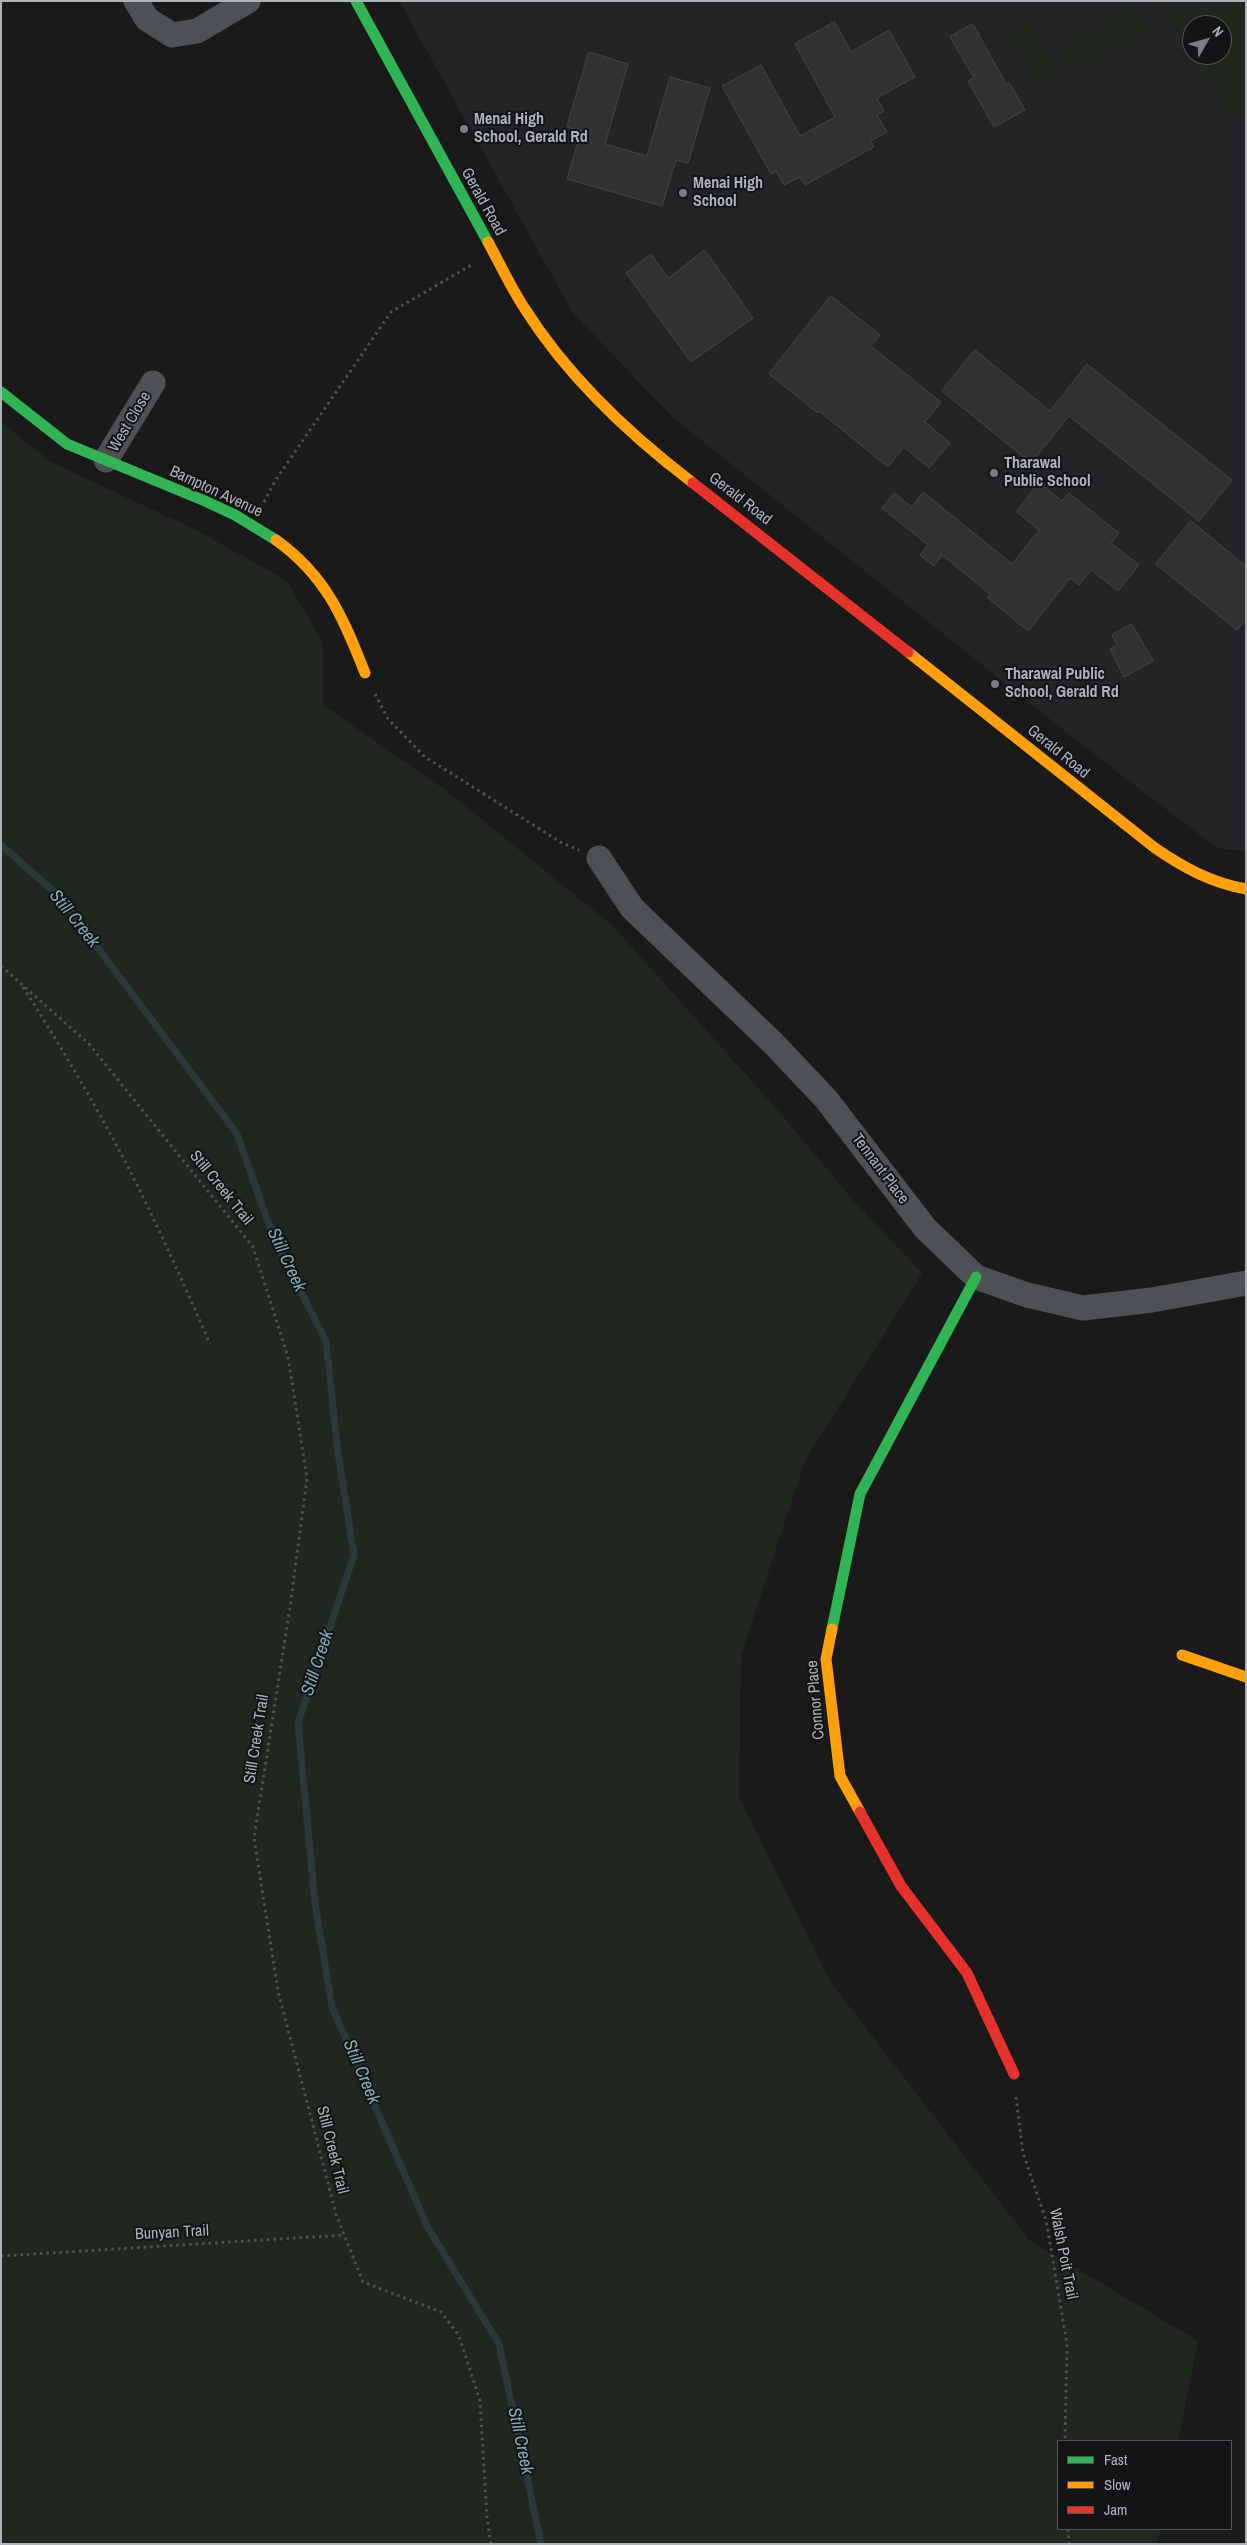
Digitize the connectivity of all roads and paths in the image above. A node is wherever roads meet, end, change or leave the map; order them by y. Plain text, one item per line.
1 (136, 1) edge
2 (248, 1) edge
3 (356, 1) edge
4 (492, 253) junction
5 (154, 383) dead end
6 (1, 392) edge
7 (106, 460) junction
8 (252, 525) junction
9 (365, 673) joint
10 (599, 858) joint
11 (1246, 889) edge
12 (1, 966) edge
13 (20, 983) junction
14 (976, 1277) junction
15 (1246, 1283) edge
16 (210, 1344) dead end
17 (1182, 1655) dead end
18 (1246, 1677) edge
19 (1014, 2074) joint
20 (344, 2235) junction
21 (1, 2256) edge
22 (1065, 2440) edge
23 (1068, 2530) edge
24 (491, 2544) edge
25 (1069, 2544) edge

1 - 2 street
3 - 4 street, Gerald Road
4 - 8 path
4 - 11 street, Gerald Road
5 - 7 street, West Close
6 - 7 street, Bampton Avenue
7 - 8 street, Bampton Avenue
8 - 9 street, Bampton Avenue
9 - 10 path
10 - 14 street, Tennant Place
12 - 13 path, Still Creek Trail
13 - 16 path
13 - 20 path, Still Creek Trail
14 - 15 street, Tennant Place
14 - 19 street, Connor Place
17 - 18 street
19 - 22 path, Walsh Poit Trail
20 - 21 path, Bunyan Trail
20 - 24 path, Still Creek Trail
23 - 25 path

